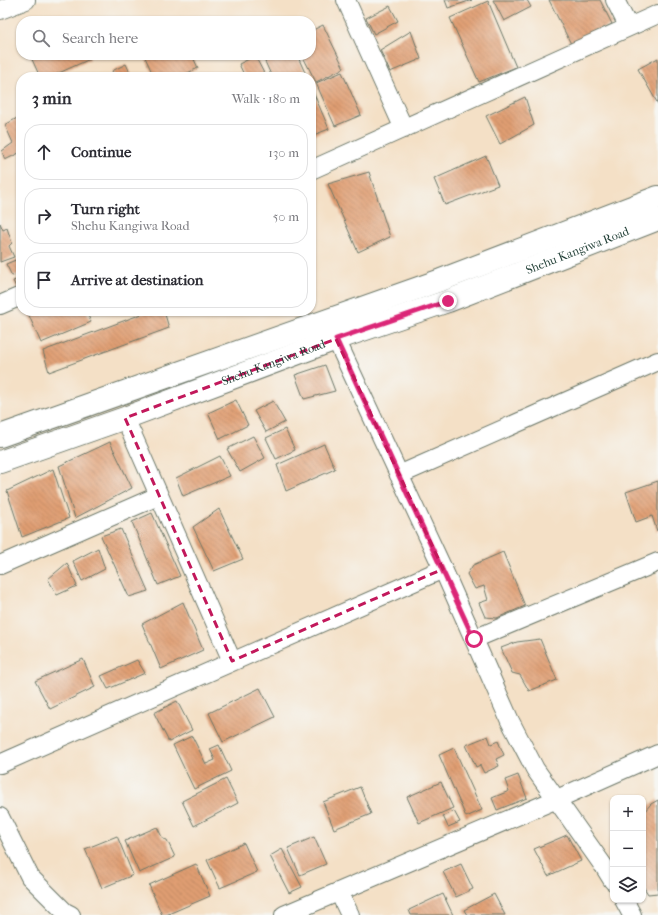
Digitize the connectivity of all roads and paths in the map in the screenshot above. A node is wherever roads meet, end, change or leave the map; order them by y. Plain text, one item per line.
1 (26, 0) edge
2 (346, 0) edge
3 (615, 0) edge
4 (0, 10) edge
5 (658, 14) edge
6 (628, 26) junction
7 (404, 129) junction
8 (316, 168) edge
9 (658, 197) edge
10 (658, 219) edge
11 (441, 280) junction
12 (16, 298) edge
13 (448, 301) junction
14 (0, 306) edge
15 (336, 339) junction
16 (658, 361) edge
17 (125, 418) junction
18 (0, 436) edge
19 (0, 462) edge
20 (399, 475) junction
21 (158, 496) junction
22 (658, 562) edge
23 (0, 565) edge
24 (443, 569) junction
25 (474, 639) junction
26 (232, 661) junction
27 (658, 754) edge
28 (0, 764) edge
29 (557, 799) junction
30 (0, 817) edge
31 (610, 877) edge
32 (338, 892) junction
33 (626, 903) edge
34 (71, 915) edge
35 (284, 915) edge
36 (350, 915) edge
37 (632, 915) edge

1 - 4 street
2 - 7 street
3 - 6 street
5 - 6 street
6 - 7 street
7 - 8 street
9 - 11 main road, Shehu Kangiwa Road
10 - 13 main road, Shehu Kangiwa Road
11 - 13 main road
11 - 18 main road, Shehu Kangiwa Road
12 - 14 street
13 - 15 main road, Shehu Kangiwa Road
15 - 17 main road, Shehu Kangiwa Road
15 - 20 street
16 - 20 street
17 - 19 main road, Shehu Kangiwa Road
17 - 21 street
20 - 24 street
21 - 23 street
21 - 26 street
22 - 25 street
24 - 25 street
24 - 26 street
25 - 29 street
26 - 28 street
27 - 29 street
29 - 31 street
29 - 32 street
30 - 34 street
32 - 35 street
32 - 36 street
33 - 37 street

